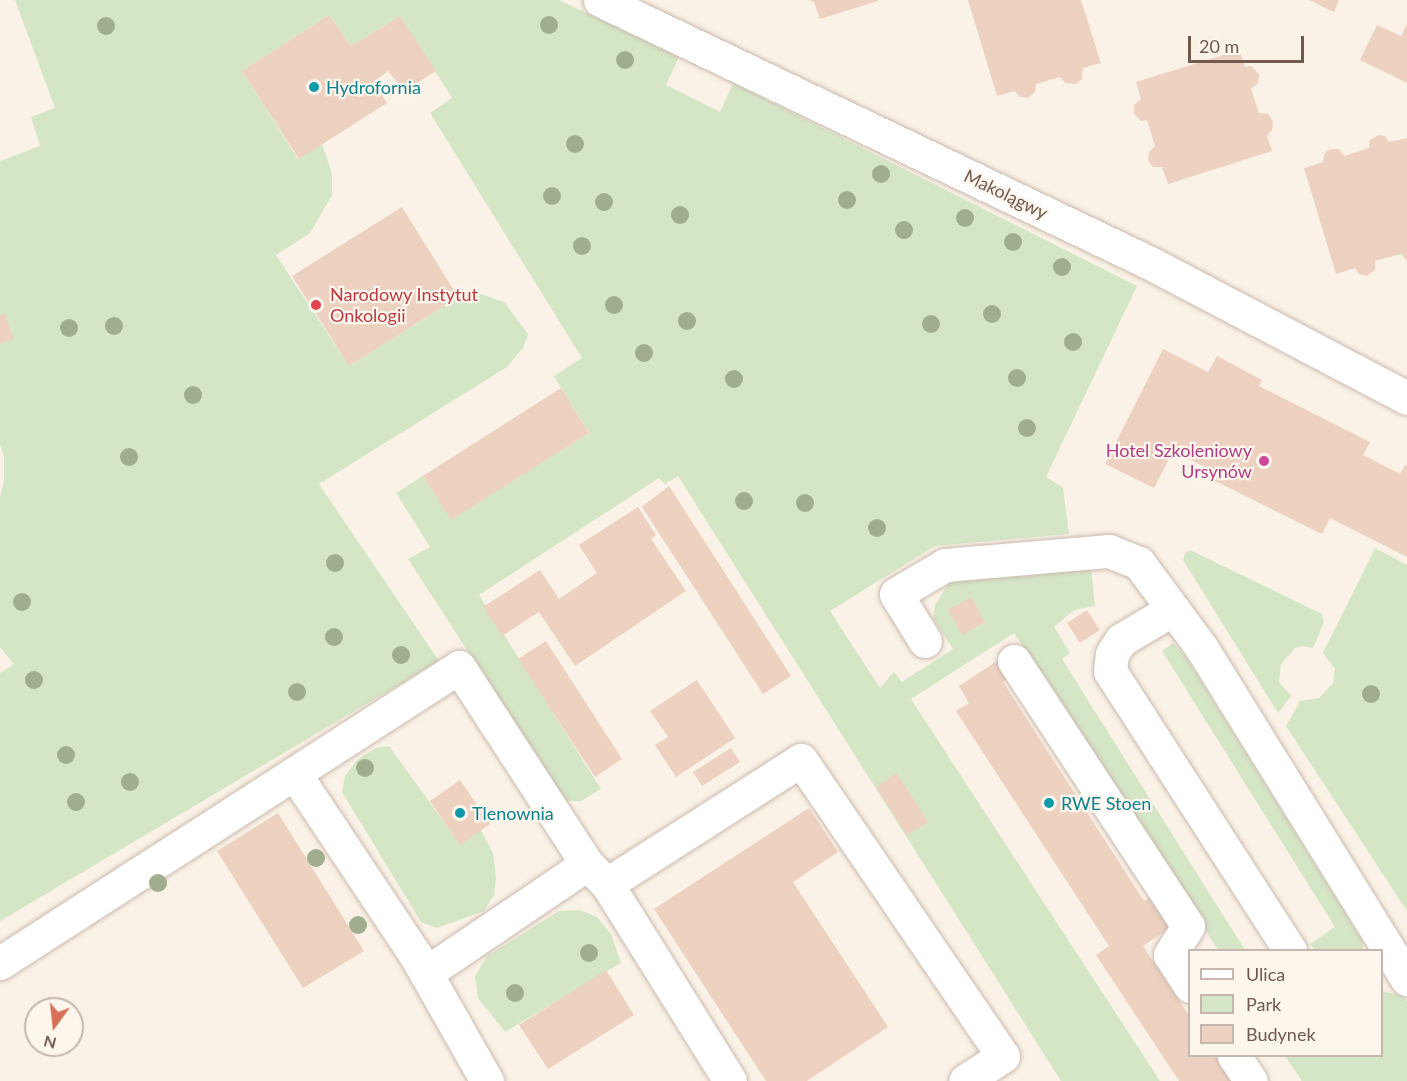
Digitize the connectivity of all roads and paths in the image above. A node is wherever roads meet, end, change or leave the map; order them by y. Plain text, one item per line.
1 (600, 0) edge
2 (1407, 398) edge
3 (1173, 609) junction
4 (925, 641) dead end
5 (1014, 661) dead end
6 (295, 774) junction
7 (597, 874) junction
8 (1289, 949) edge
9 (1382, 949) edge
10 (1383, 950) edge
11 (0, 963) edge
12 (1395, 970) edge
13 (426, 973) junction
14 (1188, 983) edge
15 (1235, 1057) edge
16 (487, 1081) edge
17 (730, 1081) edge
18 (965, 1081) edge
19 (1251, 1081) edge

1 - 2 street, Makolągwy
3 - 4 street
3 - 8 street
3 - 9 street
5 - 14 street
6 - 7 street
6 - 11 street
6 - 13 street
7 - 13 street
7 - 17 street
7 - 18 street
10 - 12 street
13 - 16 street
15 - 19 street

